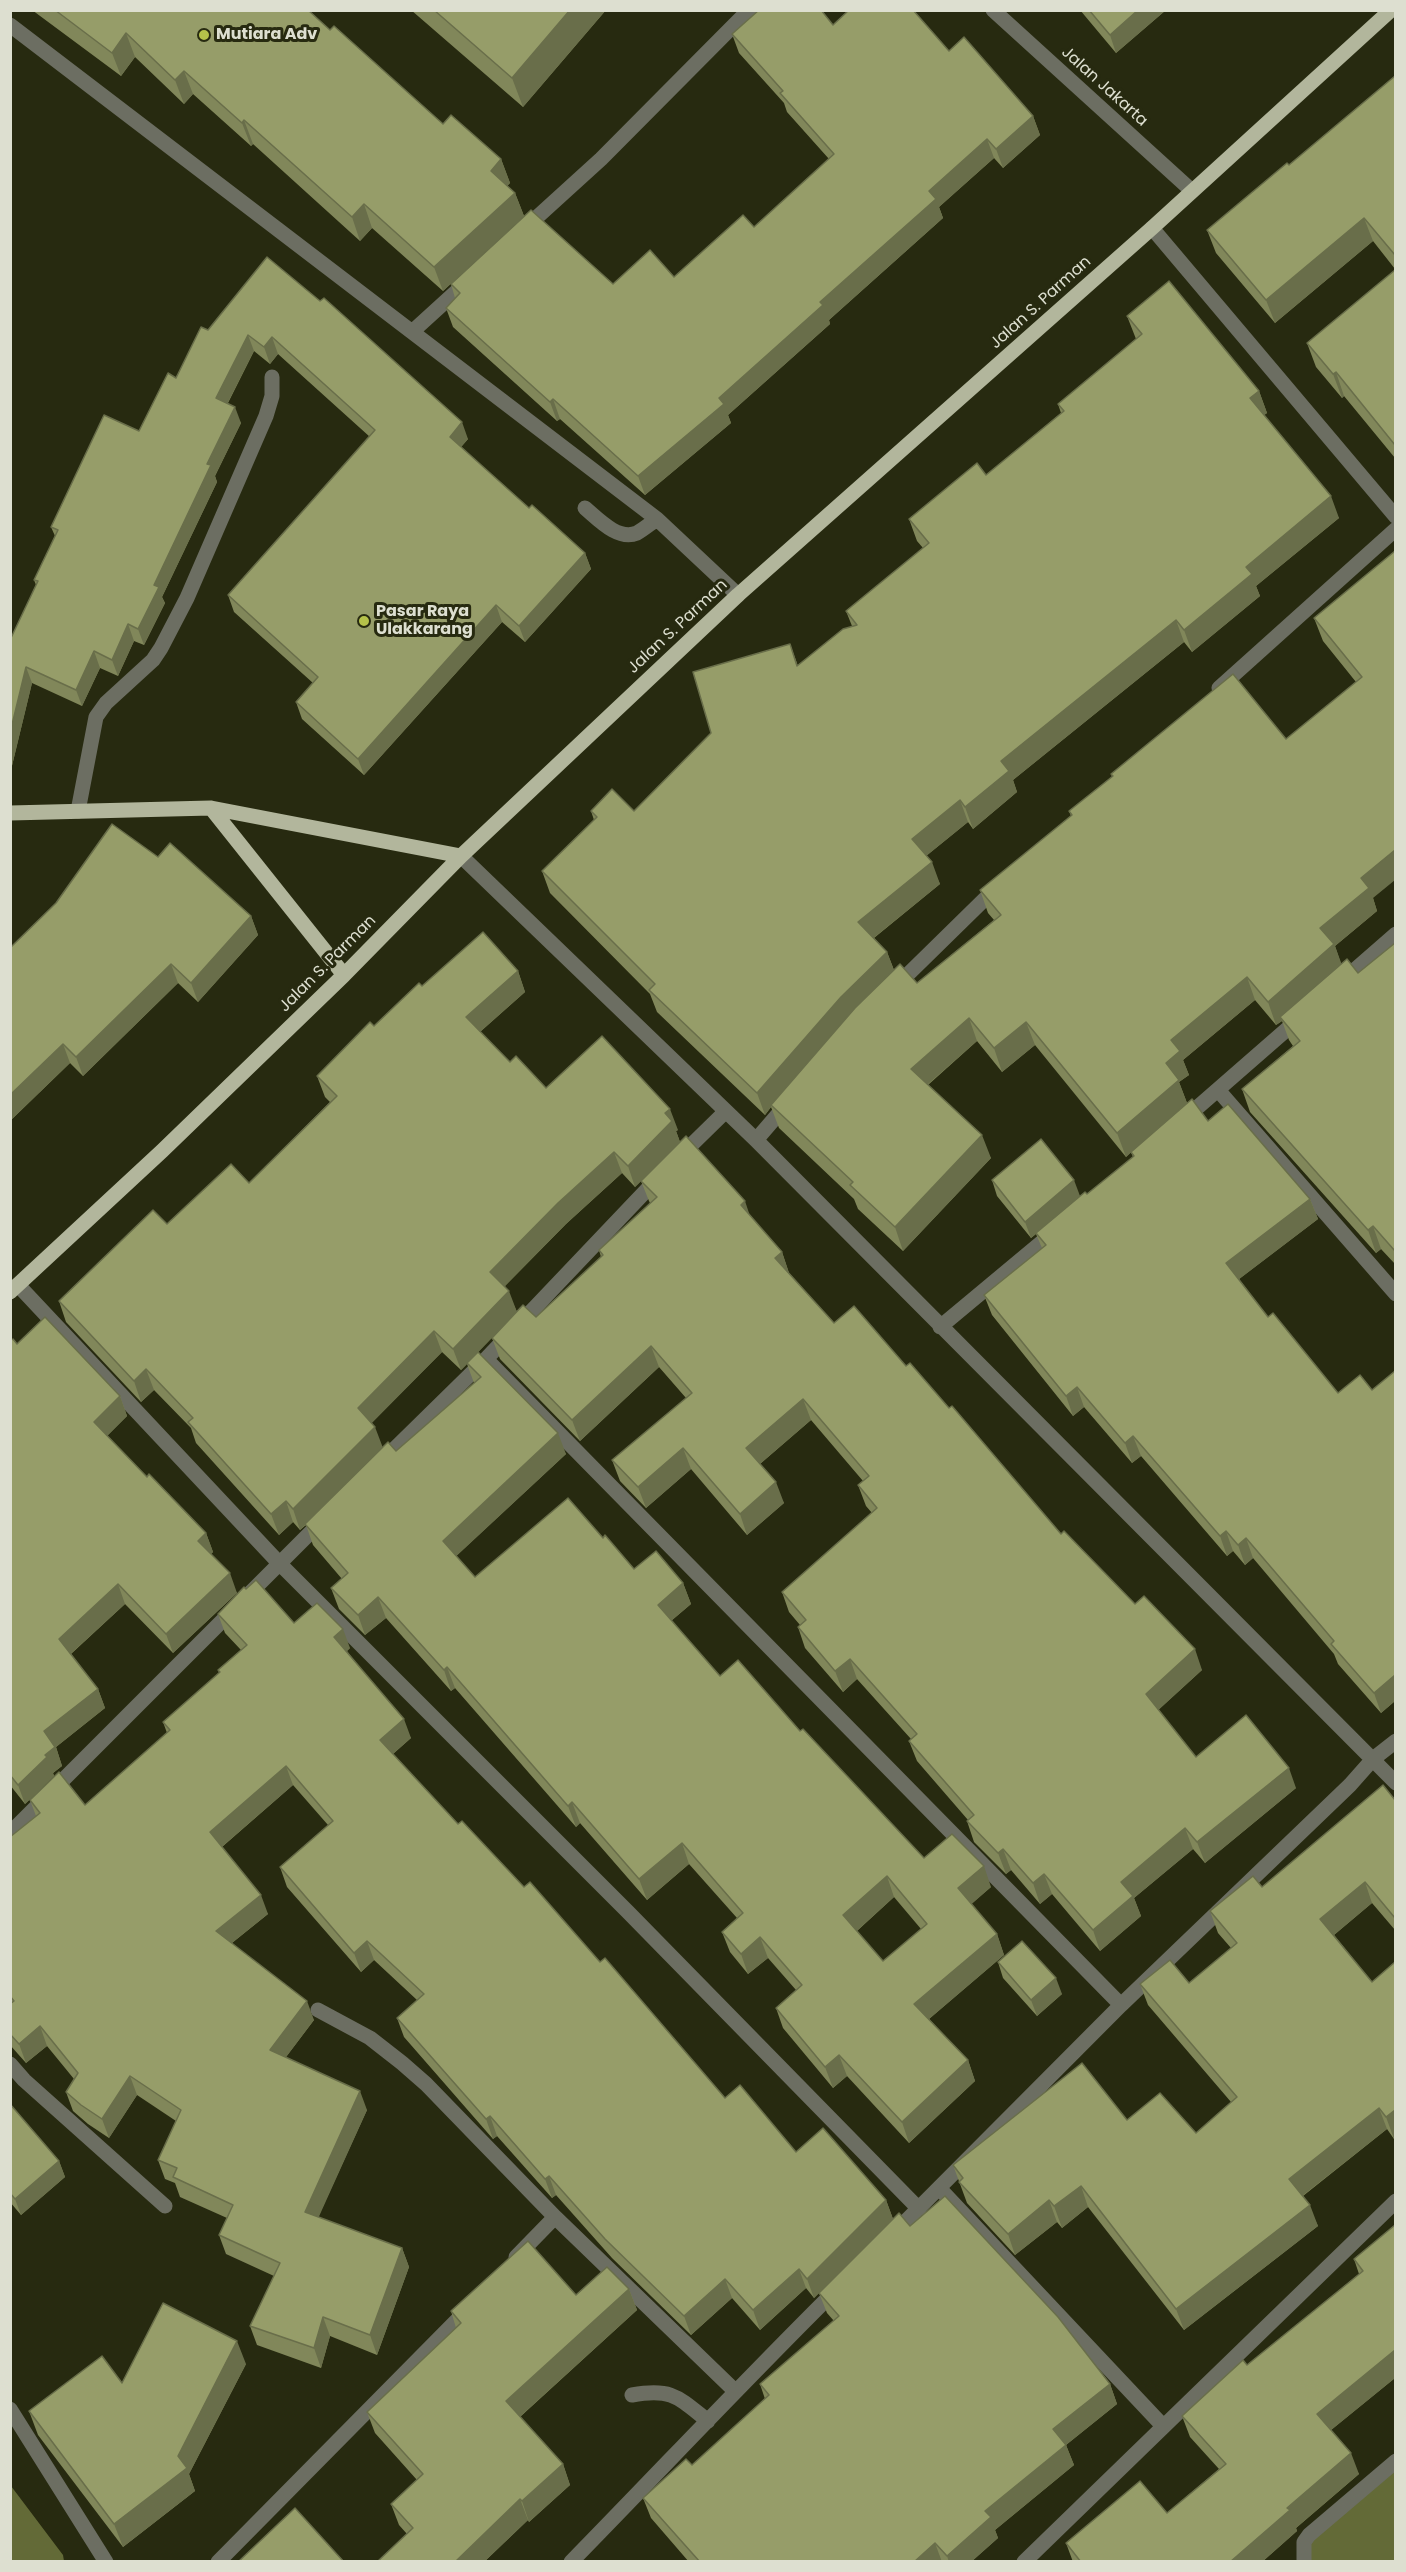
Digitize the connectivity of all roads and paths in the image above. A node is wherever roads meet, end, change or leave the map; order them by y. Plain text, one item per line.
1 (750, 10) edge
2 (993, 10) edge
3 (1391, 10) edge
4 (10, 25) edge
5 (1191, 190) junction
6 (1152, 228) junction
7 (516, 237) edge
8 (482, 268) edge
9 (413, 330) junction
10 (272, 377) dead end
11 (585, 508) dead end
12 (1395, 517) edge
13 (657, 519) junction
14 (1395, 529) edge
15 (738, 595) junction
16 (1212, 694) edge
17 (212, 808) junction
18 (78, 811) junction
19 (10, 813) edge
20 (461, 856) junction
21 (1010, 875) edge
22 (1395, 934) edge
23 (344, 975) junction
24 (1333, 989) edge
25 (882, 999) edge
26 (1316, 1004) edge
27 (1218, 1090) junction
28 (795, 1095) edge
29 (725, 1112) junction
30 (1174, 1128) edge
31 (756, 1140) junction
32 (1069, 1219) edge
33 (14, 1288) edge
34 (1395, 1294) edge
35 (940, 1327) junction
36 (486, 1359) junction
37 (370, 1473) edge
38 (337, 1506) edge
39 (279, 1563) junction
40 (1395, 1741) edge
41 (1373, 1759) junction
42 (1395, 1783) edge
43 (10, 1833) edge
44 (1121, 2005) junction
45 (318, 2010) dead end
46 (10, 2064) edge
47 (939, 2188) junction
48 (1395, 2201) edge
49 (165, 2206) dead end
50 (919, 2209) junction
51 (555, 2217) junction
52 (885, 2242) edge
53 (510, 2265) edge
54 (852, 2275) edge
55 (479, 2298) edge
56 (735, 2391) junction
57 (632, 2395) dead end
58 (10, 2409) edge
59 (708, 2421) junction
60 (1163, 2427) junction
61 (1395, 2461) edge
62 (1030, 2559) edge
63 (106, 2562) edge
64 (218, 2562) edge
65 (571, 2562) edge
66 (1304, 2562) edge

1 - 7 street
2 - 5 street, Jalan Jakarta
3 - 5 main road, Jalan S. Parman
4 - 9 street
5 - 6 main road, Jalan S. Parman
6 - 12 street
6 - 15 main road, Jalan S. Parman
8 - 9 street
9 - 13 street
10 - 18 street
11 - 13 street
13 - 15 street
14 - 16 street
15 - 20 main road, Jalan S. Parman
17 - 18 main road
17 - 20 main road
17 - 23 main road
18 - 19 main road
20 - 23 main road, Jalan S. Parman
20 - 29 street
21 - 25 street
22 - 24 street
23 - 33 main road, Jalan S. Parman
26 - 27 street
27 - 30 street
27 - 34 street
28 - 31 street
29 - 31 street
29 - 36 street
31 - 35 street
32 - 35 street
33 - 39 street
35 - 41 street
36 - 37 street
36 - 44 street
38 - 39 street
39 - 43 street
39 - 50 street
40 - 41 street
41 - 42 street
41 - 44 street
44 - 47 street
45 - 51 street
46 - 49 street
47 - 50 street
47 - 60 street
48 - 60 street
50 - 52 street
51 - 53 street
51 - 56 street
54 - 56 street
55 - 64 street
56 - 59 street
57 - 59 street
58 - 63 street
59 - 65 street
60 - 62 street
61 - 66 street

